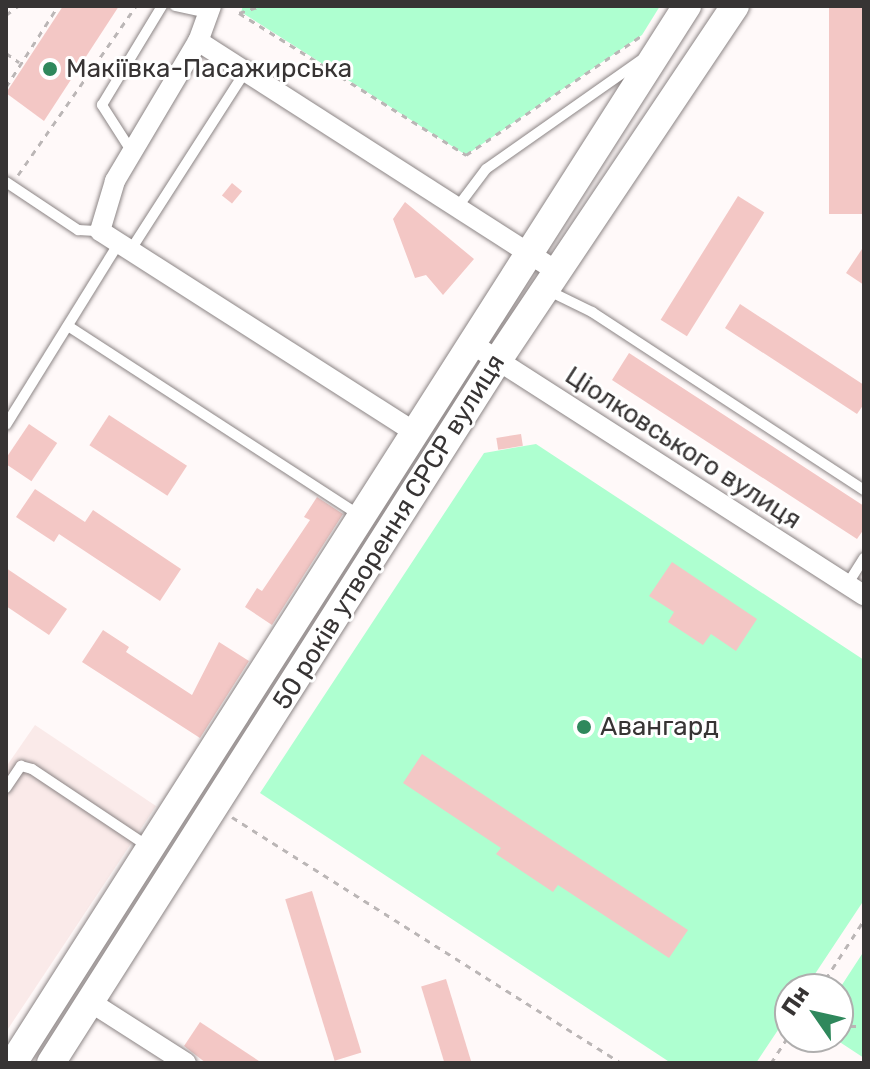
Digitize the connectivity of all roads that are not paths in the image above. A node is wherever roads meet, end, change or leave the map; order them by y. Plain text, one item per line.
1 (162, 6) edge
2 (175, 6) edge
3 (687, 6) edge
4 (735, 6) edge
5 (209, 10) edge
6 (654, 37) junction
7 (198, 41) junction
8 (245, 72) junction
9 (132, 152) junction
10 (9, 183) edge
11 (456, 209) junction
12 (100, 231) junction
13 (125, 247) junction
14 (531, 256) junction
15 (553, 282) junction
16 (68, 326) junction
17 (486, 353) junction
18 (6, 425) edge
19 (418, 434) junction
20 (864, 490) edge
21 (364, 518) junction
22 (864, 558) edge
23 (856, 590) edge
24 (6, 788) edge
25 (151, 848) junction
26 (89, 1001) junction
27 (13, 1053) edge
28 (51, 1063) edge
29 (186, 1063) edge

1 - 9 lane
2 - 5 lane
3 - 6 main road, 50 років утворення СРСР вулиця
4 - 15 main road, 50 років утворення СРСР вулиця
5 - 7 street
6 - 11 lane
6 - 14 main road, 50 років утворення СРСР вулиця
7 - 8 street
7 - 9 street
8 - 11 street
8 - 13 lane
9 - 12 street
10 - 12 lane
11 - 14 street
12 - 13 street
13 - 16 lane
13 - 19 street
14 - 15 street
14 - 17 main road, 50 років утворення СРСР вулиця
15 - 17 main road, 50 років утворення СРСР вулиця
15 - 20 lane
16 - 18 lane
16 - 21 lane
17 - 19 main road, 50 років утворення СРСР вулиця
17 - 23 street, Ціолковського вулиця
17 - 26 main road, 50 років утворення СРСР вулиця
19 - 21 main road, 50 років утворення СРСР вулиця
21 - 25 main road, 50 років утворення СРСР вулиця
22 - 23 lane
24 - 25 lane
25 - 27 main road, 50 років утворення СРСР вулиця
26 - 28 main road, 50 років утворення СРСР вулиця
26 - 29 street

